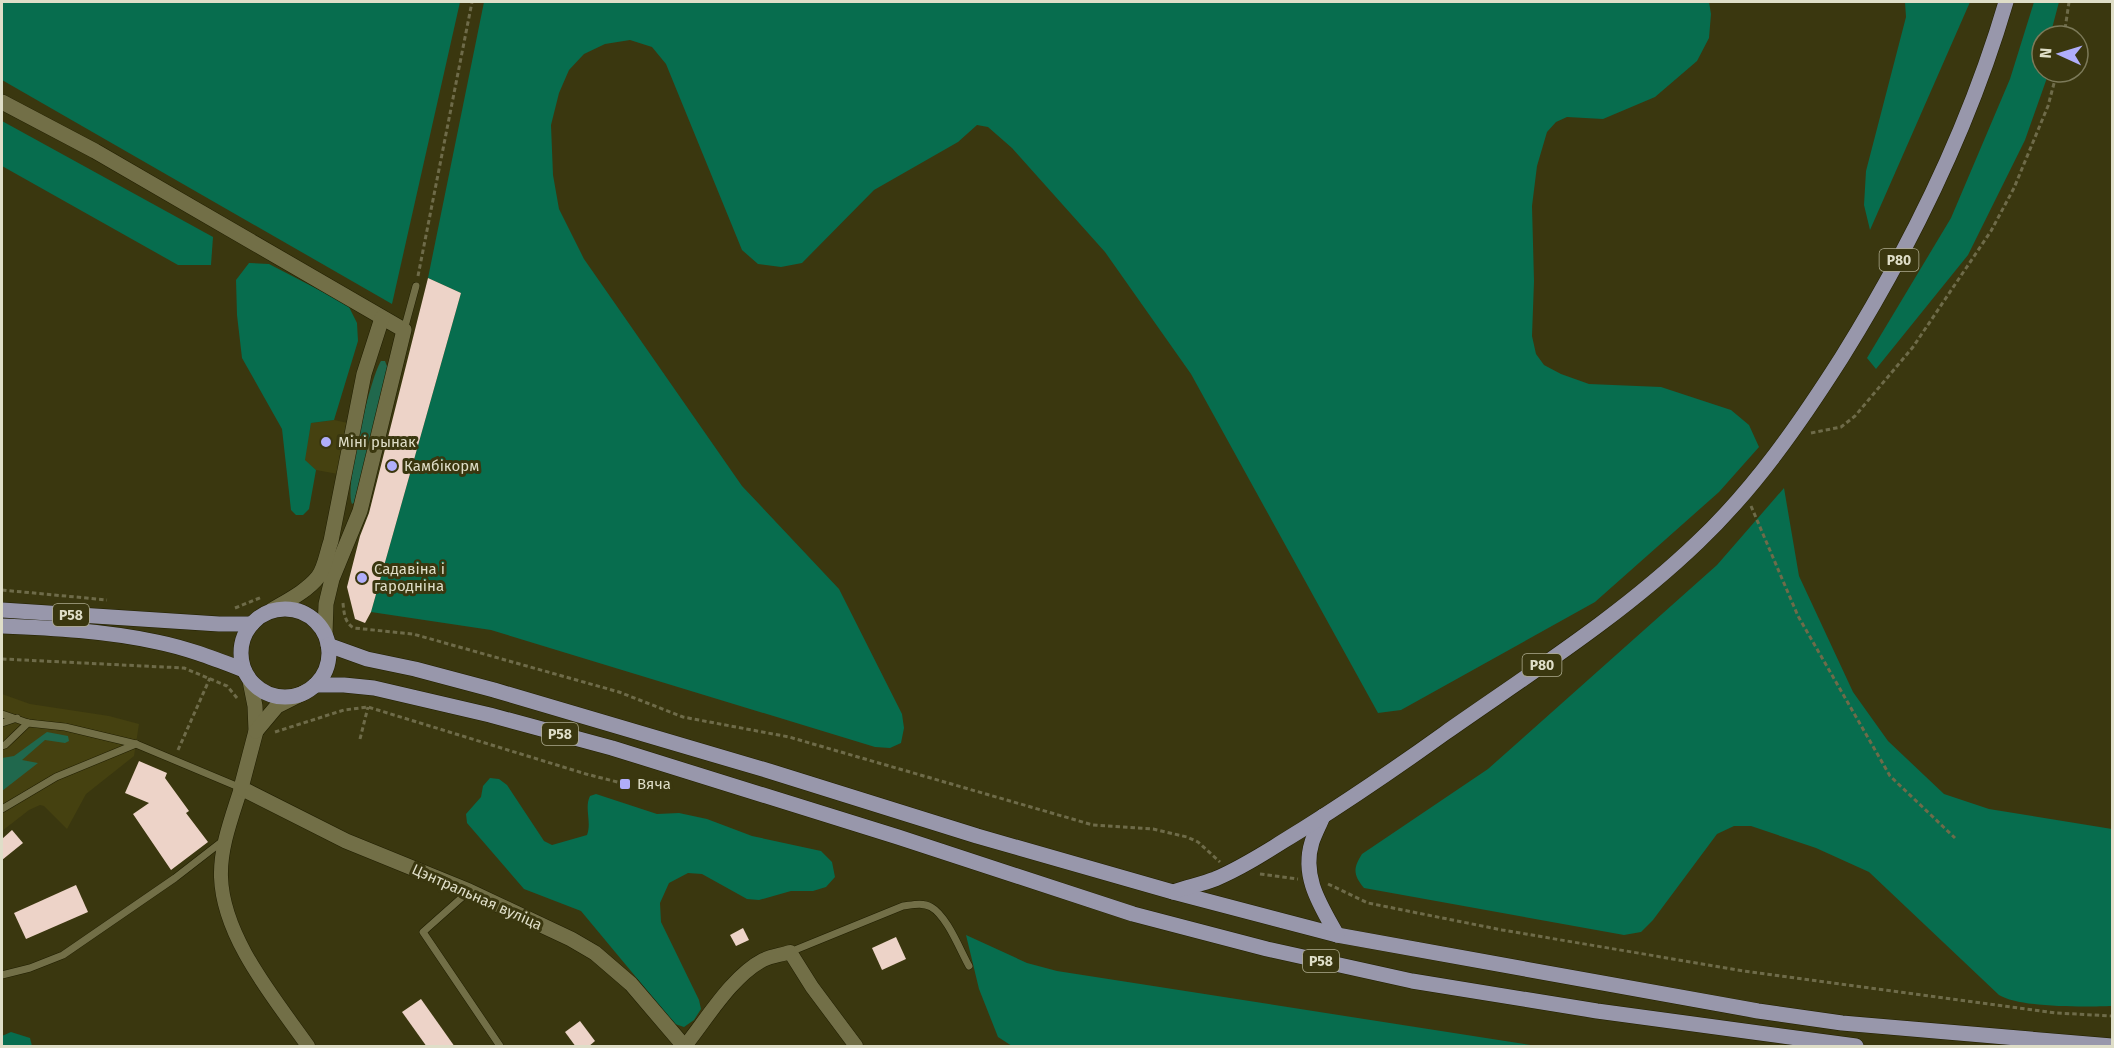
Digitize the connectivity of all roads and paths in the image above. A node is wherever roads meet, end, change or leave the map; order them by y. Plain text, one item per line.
1 (472, 2) edge
2 (2006, 2) edge
3 (2070, 2) edge
4 (2066, 24) edge
5 (2054, 84) edge
6 (2, 102) edge
7 (416, 286) joint
8 (382, 318) junction
9 (404, 330) junction
10 (1791, 434) junction
11 (1745, 493) junction
12 (342, 598) dead end
13 (2, 610) edge
14 (272, 610) junction
15 (252, 624) junction
16 (2, 626) edge
17 (326, 639) junction
18 (2, 659) edge
19 (247, 675) junction
20 (309, 689) junction
21 (2, 714) edge
22 (17, 718) junction
23 (2, 723) edge
24 (28, 723) junction
25 (256, 731) junction
26 (360, 739) dead end
27 (136, 744) junction
28 (2, 746) edge
29 (174, 760) junction
30 (625, 784) dead end
31 (241, 788) junction
32 (2, 809) edge
33 (1323, 816) junction
34 (1955, 838) dead end
35 (226, 839) junction
36 (1231, 870) junction
37 (1310, 881) junction
38 (468, 891) junction
39 (1173, 892) junction
40 (1337, 935) junction
41 (790, 952) junction
42 (969, 966) dead end
43 (2, 975) edge
44 (2112, 1016) edge
45 (2112, 1046) edge
46 (308, 1047) edge
47 (500, 1047) edge
48 (685, 1047) edge
49 (856, 1047) edge
50 (1857, 1047) edge

1 - 7 path
2 - 10 main road, Р80
3 - 4 path
5 - 10 path
6 - 8 street
7 - 9 lane
8 - 9 street
8 - 14 street
9 - 17 street
10 - 11 main road, Р80
11 - 33 main road, Р80
11 - 34 path
12 - 36 path
13 - 15 main road, Р58
14 - 15 main road
14 - 17 main road, Р58
15 - 19 main road
16 - 19 main road, Р58
17 - 20 main road
17 - 39 main road, Р58
18 - 29 path
19 - 20 main road, Р58
19 - 25 street
20 - 25 street
20 - 50 main road, Р58
21 - 22 lane
22 - 23 lane
22 - 24 lane
24 - 27 lane
24 - 28 lane
25 - 31 street
26 - 30 path
27 - 29 lane
27 - 32 lane
29 - 31 lane
31 - 35 street
31 - 38 street, Цэнтральная вуліца
33 - 36 main road, Р80
33 - 37 main road
35 - 43 lane
35 - 46 street
36 - 37 path
36 - 39 main road, Р80
37 - 40 main road
37 - 44 path
38 - 47 lane
38 - 48 street, Цэнтральная вуліца
39 - 40 main road, Р58
40 - 45 main road, Р58
41 - 42 lane
41 - 48 street
41 - 49 street

